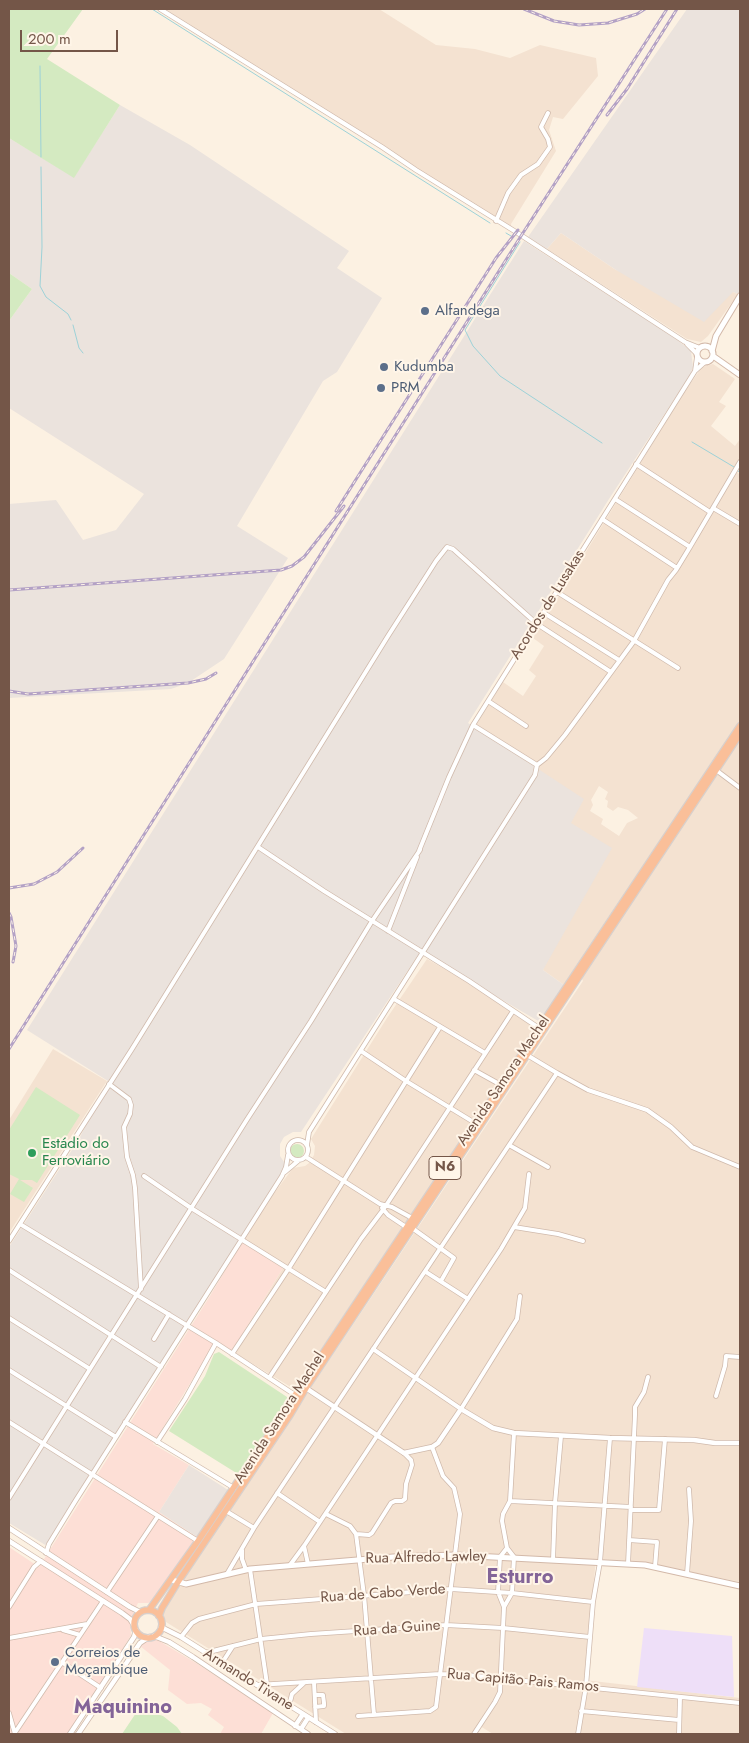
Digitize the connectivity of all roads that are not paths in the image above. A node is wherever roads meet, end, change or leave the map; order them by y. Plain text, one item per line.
1 (160, 9) edge
2 (548, 113) dead end
3 (496, 221) junction
4 (740, 296) edge
5 (716, 336) junction
6 (685, 342) junction
7 (702, 347) junction
8 (712, 353) junction
9 (697, 355) junction
10 (706, 362) junction
11 (724, 365) junction
12 (695, 371) junction
13 (740, 375) edge
14 (740, 462) edge
15 (636, 464) junction
16 (614, 499) junction
17 (711, 510) junction
18 (602, 520) junction
19 (740, 524) edge
20 (690, 547) junction
21 (677, 568) junction
22 (557, 592) junction
23 (544, 614) junction
24 (537, 624) junction
25 (634, 641) junction
26 (619, 660) junction
27 (678, 668) dead end
28 (612, 672) junction
29 (488, 701) junction
30 (473, 724) junction
31 (526, 726) dead end
32 (740, 726) edge
33 (740, 734) edge
34 (537, 765) junction
35 (714, 769) junction
36 (740, 788) edge
37 (258, 847) junction
38 (420, 850) junction
39 (372, 921) junction
40 (388, 930) junction
41 (423, 952) junction
42 (394, 999) junction
43 (513, 1011) junction
44 (440, 1027) junction
45 (539, 1028) junction
46 (361, 1051) junction
47 (485, 1053) junction
48 (525, 1054) junction
49 (474, 1070) junction
50 (556, 1073) junction
51 (406, 1081) junction
52 (109, 1084) junction
53 (500, 1086) junction
54 (449, 1108) junction
55 (475, 1124) junction
56 (309, 1132) junction
57 (298, 1140) junction
58 (509, 1144) junction
59 (307, 1145) junction
60 (288, 1155) junction
61 (306, 1157) junction
62 (298, 1161) junction
63 (548, 1167) dead end
64 (740, 1167) edge
65 (528, 1174) dead end
66 (144, 1176) dead end
67 (282, 1176) junction
68 (343, 1182) junction
69 (380, 1204) junction
70 (386, 1205) junction
71 (192, 1208) junction
72 (383, 1210) junction
73 (412, 1218) junction
74 (20, 1224) junction
75 (514, 1227) junction
76 (409, 1228) junction
77 (241, 1239) junction
78 (9, 1241) edge
79 (584, 1241) dead end
80 (440, 1248) junction
81 (289, 1268) junction
82 (9, 1270) edge
83 (426, 1272) junction
84 (441, 1281) junction
85 (141, 1289) junction
86 (326, 1292) junction
87 (137, 1294) junction
88 (520, 1296) dead end
89 (468, 1299) junction
90 (169, 1314) junction
91 (9, 1318) edge
92 (187, 1325) junction
93 (111, 1336) junction
94 (154, 1339) dead end
95 (216, 1343) junction
96 (373, 1350) junction
97 (232, 1354) junction
98 (740, 1357) edge
99 (319, 1364) junction
100 (161, 1367) junction
101 (90, 1369) junction
102 (9, 1370) edge
103 (648, 1377) dead end
104 (269, 1378) junction
105 (415, 1379) junction
106 (306, 1388) junction
107 (295, 1395) junction
108 (716, 1396) dead end
109 (66, 1406) junction
110 (335, 1406) junction
111 (461, 1409) junction
112 (284, 1411) junction
113 (290, 1415) junction
114 (9, 1422) edge
115 (125, 1422) junction
116 (514, 1433) junction
117 (377, 1434) junction
118 (561, 1436) junction
119 (116, 1437) junction
120 (610, 1438) junction
121 (634, 1439) junction
122 (664, 1439) junction
123 (157, 1442) junction
124 (43, 1443) junction
125 (740, 1443) edge
126 (432, 1447) junction
127 (404, 1453) junction
128 (92, 1474) junction
129 (238, 1485) junction
130 (689, 1489) dead end
131 (277, 1493) junction
132 (232, 1496) junction
133 (9, 1498) edge
134 (510, 1501) junction
135 (555, 1504) junction
136 (605, 1506) junction
137 (631, 1508) junction
138 (226, 1511) junction
139 (326, 1514) junction
140 (158, 1516) junction
141 (320, 1522) junction
142 (212, 1527) junction
143 (9, 1528) edge
144 (254, 1528) junction
145 (17, 1533) junction
146 (356, 1534) junction
147 (629, 1540) junction
148 (198, 1541) junction
149 (10, 1542) edge
150 (304, 1546) junction
151 (507, 1548) junction
152 (242, 1549) junction
153 (44, 1551) junction
154 (455, 1555) junction
155 (192, 1556) junction
156 (500, 1557) junction
157 (514, 1557) junction
158 (39, 1559) junction
159 (360, 1560) junction
160 (553, 1560) junction
161 (600, 1562) junction
162 (233, 1563) junction
163 (308, 1564) junction
164 (628, 1564) junction
165 (290, 1565) junction
166 (655, 1567) junction
167 (247, 1568) junction
168 (226, 1574) junction
169 (687, 1574) junction
170 (175, 1581) junction
171 (96, 1585) junction
172 (740, 1586) edge
173 (451, 1589) junction
174 (107, 1592) junction
175 (498, 1592) junction
176 (512, 1593) junction
177 (92, 1594) junction
178 (364, 1595) junction
179 (103, 1601) junction
180 (593, 1602) junction
181 (256, 1604) junction
182 (9, 1607) edge
183 (504, 1607) junction
184 (149, 1610) junction
185 (140, 1612) junction
186 (159, 1616) junction
187 (87, 1624) junction
188 (446, 1625) junction
189 (161, 1626) junction
190 (135, 1628) junction
191 (503, 1628) junction
192 (61, 1630) junction
193 (367, 1630) junction
194 (80, 1635) junction
195 (10, 1637) edge
196 (152, 1637) junction
197 (181, 1637) junction
198 (590, 1637) junction
199 (261, 1639) junction
200 (192, 1644) junction
201 (232, 1646) junction
202 (198, 1648) junction
203 (205, 1652) junction
204 (186, 1653) junction
205 (193, 1657) junction
206 (63, 1663) junction
207 (222, 1664) junction
208 (237, 1673) junction
209 (440, 1674) junction
210 (243, 1676) junction
211 (502, 1677) junction
212 (370, 1679) junction
213 (231, 1682) junction
214 (314, 1682) junction
215 (304, 1683) junction
216 (267, 1684) junction
217 (256, 1685) junction
218 (236, 1686) junction
219 (586, 1686) junction
220 (101, 1688) junction
221 (314, 1695) junction
222 (680, 1696) junction
223 (740, 1703) edge
224 (289, 1706) junction
225 (315, 1707) junction
226 (581, 1711) junction
227 (9, 1713) edge
228 (303, 1714) junction
229 (374, 1715) junction
230 (358, 1716) dead end
231 (308, 1718) junction
232 (679, 1720) junction
233 (11, 1722) junction
234 (22, 1723) junction
235 (316, 1723) junction
236 (295, 1726) junction
237 (301, 1730) junction
238 (14, 1734) edge
239 (70, 1734) edge
240 (78, 1734) edge
241 (308, 1734) edge
242 (335, 1734) edge
243 (474, 1734) edge
244 (578, 1734) edge
245 (679, 1734) edge

1 - 3 street
2 - 3 street
3 - 6 street
4 - 5 main road
5 - 7 main road
5 - 8 main road
6 - 7 street
6 - 9 street
7 - 8 main road
7 - 9 main road
8 - 10 main road
8 - 11 main road
9 - 10 main road
9 - 12 street
10 - 11 main road
10 - 12 street
11 - 13 main road
12 - 15 street, Acordos de Lusakas
14 - 17 street
15 - 16 street, Acordos de Lusakas
15 - 17 street
16 - 18 street, Acordos de Lusakas
16 - 20 street
17 - 19 street
17 - 20 street
18 - 21 street
18 - 22 street, Acordos de Lusakas
20 - 21 street
21 - 25 street
22 - 23 street, Acordos de Lusakas
22 - 25 street
23 - 24 street, Acordos de Lusakas
23 - 26 street
24 - 28 street
24 - 29 street, Acordos de Lusakas
24 - 37 street
25 - 26 street
25 - 27 street
26 - 28 street
28 - 34 street
29 - 30 street, Acordos de Lusakas
29 - 31 street
30 - 34 street
30 - 38 street, Acordos de Lusakas
32 - 35 highway, Avenida Samora Machel / N6
33 - 35 highway, Avenida Samora Machel / N6
34 - 41 street
35 - 36 street
35 - 45 highway, Avenida Samora Machel / N6
35 - 48 highway, Avenida Samora Machel / N6
37 - 39 street
37 - 52 street
38 - 39 street
38 - 40 street
39 - 40 street
39 - 71 street
40 - 41 street
41 - 42 street
41 - 43 street
42 - 44 street
42 - 46 street
43 - 45 street
43 - 47 street
44 - 47 street
44 - 51 street
45 - 48 highway, Avenida Samora Machel / N6
46 - 51 street
46 - 56 street
47 - 49 street
48 - 50 street
48 - 53 highway, Avenida Samora Machel / N6
48 - 76 highway, Avenida Samora Machel / N6
49 - 53 street
49 - 54 street
50 - 58 street
50 - 64 street
51 - 54 street
51 - 68 street
52 - 74 street
52 - 85 street
53 - 55 highway, Avenida Samora Machel / N6
54 - 55 street
54 - 70 street
55 - 73 highway, Avenida Samora Machel / N6
56 - 57 street
56 - 59 street
57 - 59 street
57 - 60 street
58 - 63 street
58 - 80 street
59 - 61 street
60 - 62 street
60 - 67 street
61 - 62 street
61 - 68 street
62 - 67 street
65 - 75 street
66 - 71 street
67 - 77 street
68 - 69 street
68 - 81 street
69 - 70 street
69 - 72 street
70 - 72 street
70 - 73 street
71 - 77 street
71 - 85 street
72 - 76 street
72 - 86 street
73 - 76 highway, Avenida Samora Machel / N6
74 - 78 street
74 - 87 street
75 - 79 street
75 - 89 street
76 - 80 street
76 - 99 highway, Avenida Samora Machel / N6
77 - 81 street
77 - 92 street
80 - 83 street
80 - 84 street
81 - 86 street
81 - 97 street
82 - 93 street
83 - 84 street
83 - 96 street
84 - 89 street
85 - 87 street
86 - 104 street
87 - 90 street
87 - 93 street
88 - 111 street
89 - 105 street
90 - 92 street
90 - 94 street
91 - 101 street
92 - 95 street
92 - 100 street
93 - 100 street
93 - 101 street
95 - 97 street
95 - 123 street
96 - 105 street
96 - 110 street
97 - 104 street
98 - 108 street
99 - 106 highway, Avenida Samora Machel / N6
99 - 107 highway, Avenida Samora Machel / N6
100 - 115 street
101 - 109 street
102 - 109 street
103 - 121 street
104 - 107 street
105 - 111 street
105 - 117 street
106 - 110 street
106 - 113 highway, Avenida Samora Machel / N6
107 - 112 highway, Avenida Samora Machel / N6
109 - 119 street
109 - 124 street
110 - 117 street
110 - 131 street
111 - 116 street
111 - 126 street
112 - 113 highway
112 - 129 highway, Avenida Samora Machel / N6
113 - 129 highway, Avenida Samora Machel / N6
114 - 124 street
115 - 119 street
115 - 123 street
116 - 118 street
116 - 134 street
117 - 127 street
117 - 139 street
118 - 120 street
118 - 135 street
119 - 128 street
120 - 121 street
120 - 136 street
121 - 122 street
121 - 137 street
122 - 125 street
122 - 137 street
123 - 129 street
124 - 128 street
124 - 133 street
126 - 127 street
126 - 154 street
127 - 146 street
128 - 140 street
128 - 153 street
129 - 132 highway, Avenida Samora Machel / N6
130 - 169 street
131 - 141 street
131 - 144 street
132 - 138 highway, Avenida Samora Machel / N6
132 - 142 highway, Avenida Samora Machel / N6
134 - 135 street
134 - 151 street
135 - 136 street
135 - 160 street
136 - 137 street
136 - 161 street
137 - 147 street
138 - 142 highway, Avenida Samora Machel / N6
138 - 144 street
139 - 141 street
139 - 146 street
140 - 148 street
140 - 174 street
141 - 150 street
142 - 148 highway, Avenida Samora Machel / N6
142 - 155 highway, Avenida Samora Machel / N6
143 - 145 street
144 - 152 street
145 - 149 street
145 - 153 street
146 - 159 street
147 - 164 street
147 - 166 street
148 - 155 highway, Avenida Samora Machel / N6
149 - 158 street
150 - 163 street
150 - 165 street
151 - 156 street
151 - 157 street
152 - 162 street
152 - 167 street
153 - 158 street
153 - 158 street
153 - 171 street
154 - 156 main road, Rua Alfredo Lawley
154 - 159 main road, Rua Alfredo Lawley
154 - 173 street
155 - 170 highway, Avenida Samora Machel / N6
156 - 157 main road, Rua Alfredo Lawley
156 - 175 street
157 - 160 main road, Rua Alfredo Lawley
157 - 176 street
158 - 177 street
158 - 182 street
159 - 163 main road, Rua Alfredo Lawley
159 - 178 street
160 - 161 main road, Rua Alfredo Lawley
161 - 164 main road, Rua Alfredo Lawley
161 - 180 street
162 - 167 street
162 - 168 street
163 - 165 main road, Rua Alfredo Lawley
164 - 166 main road, Rua Alfredo Lawley
165 - 167 main road, Rua Alfredo Lawley
166 - 169 main road, Rua Alfredo Lawley
167 - 168 main road, Rua Alfredo Lawley
167 - 181 street
168 - 170 main road, Rua Alfredo Lawley
169 - 172 main road, Rua Alfredo Lawley
170 - 184 highway, Avenida Samora Machel / N6
170 - 186 highway, Avenida Samora Machel / N6
171 - 174 street
171 - 177 street
173 - 175 street, Rua de Cabo Verde
173 - 178 street, Rua de Cabo Verde
173 - 188 street
174 - 185 street
175 - 176 street, Rua de Cabo Verde
175 - 183 street
176 - 180 street, Rua de Cabo Verde
176 - 183 street
177 - 179 street
178 - 181 street, Rua de Cabo Verde
178 - 193 street
179 - 187 street
179 - 190 street
180 - 198 street
181 - 197 street, Rua de Cabo Verde
181 - 199 street
183 - 191 street
184 - 185 highway
184 - 186 highway
185 - 190 highway
186 - 189 highway
187 - 192 street
187 - 194 street
188 - 191 street, Rua da Guine
188 - 193 street, Rua da Guine
188 - 209 street
189 - 196 highway
189 - 197 street, Armando Tivane
190 - 196 highway
190 - 220 street
191 - 198 street, Rua da Guine
191 - 211 street
192 - 194 street
192 - 195 street
193 - 199 street, Rua da Guine
193 - 212 street
194 - 206 street
196 - 204 street, Armando Tivane
196 - 240 street
197 - 200 street, Armando Tivane
198 - 219 street
199 - 201 street, Rua da Guine
199 - 216 street
200 - 202 street, Armando Tivane
200 - 204 street
201 - 203 street, Rua da Guine
201 - 207 street
202 - 203 street, Armando Tivane
202 - 205 street
203 - 207 street, Armando Tivane
204 - 205 street, Armando Tivane
205 - 213 street, Armando Tivane
206 - 220 street
206 - 234 street
207 - 208 street, Armando Tivane
208 - 210 street, Armando Tivane
208 - 213 street
209 - 211 street, Rua Capitão Pais Ramos
209 - 212 street, Rua Capitão Pais Ramos
209 - 229 street
210 - 217 street, Armando Tivane
210 - 218 street
211 - 219 street, Rua Capitão Pais Ramos
211 - 243 street
212 - 214 street, Rua Capitão Pais Ramos
212 - 229 street
213 - 218 street, Armando Tivane
214 - 215 street, Rua Capitão Pais Ramos
214 - 221 street
215 - 216 street, Rua Capitão Pais Ramos
215 - 224 street
216 - 217 street, Rua Capitão Pais Ramos
217 - 224 street, Armando Tivane
218 - 236 street, Armando Tivane
219 - 222 street, Rua Capitão Pais Ramos
219 - 226 street
220 - 239 street
221 - 225 street
221 - 225 street
222 - 223 street, Rua Capitão Pais Ramos
222 - 232 street
224 - 228 street, Armando Tivane
225 - 235 street
226 - 232 street
226 - 244 street
227 - 233 street
228 - 231 street, Armando Tivane
228 - 236 street
229 - 230 street
231 - 235 street, Armando Tivane
231 - 237 street
232 - 245 street
233 - 234 street
233 - 238 street
234 - 238 street
235 - 242 street, Armando Tivane
236 - 237 street, Armando Tivane
237 - 241 street, Armando Tivane

